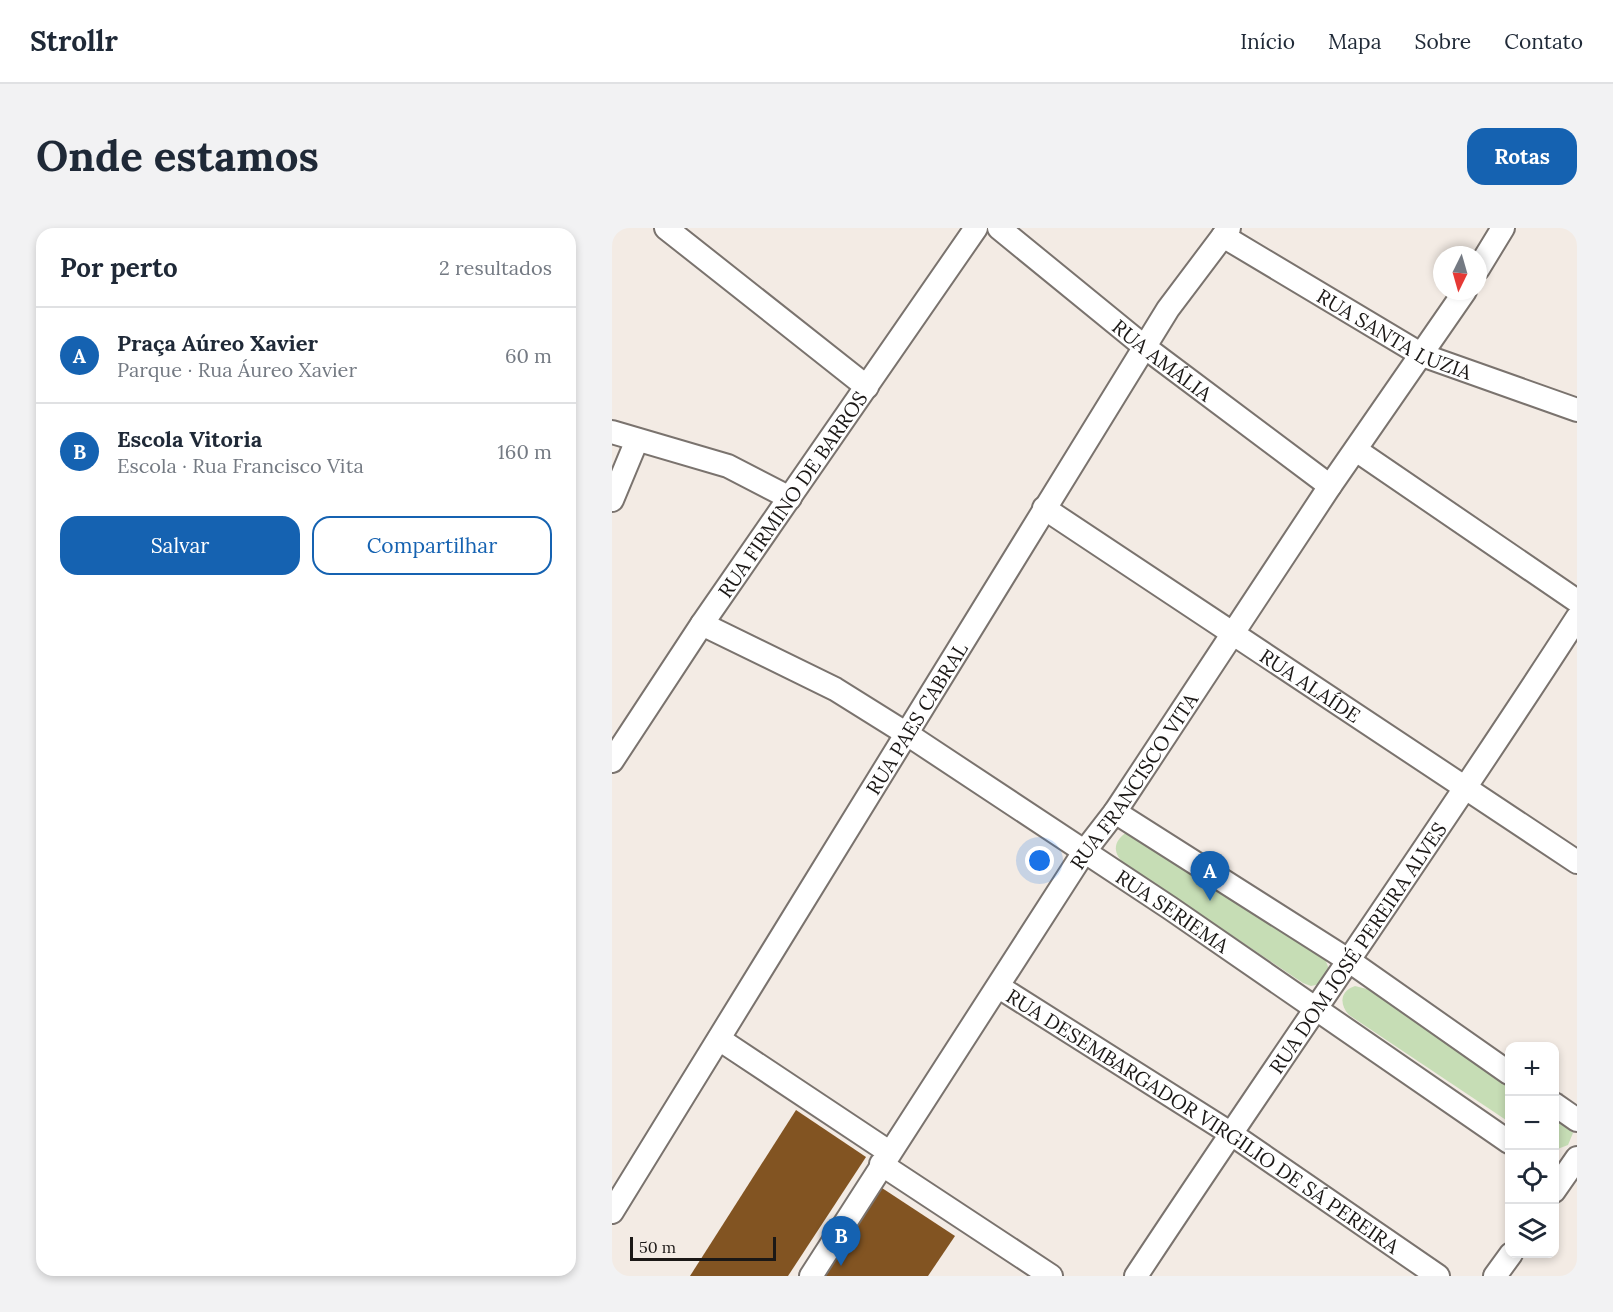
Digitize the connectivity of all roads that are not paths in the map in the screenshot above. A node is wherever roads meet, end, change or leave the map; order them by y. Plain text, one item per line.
1 (666, 228) edge
2 (976, 228) edge
3 (999, 228) edge
4 (1503, 228) edge
5 (1226, 232) edge
6 (1487, 254) edge
7 (1459, 300) edge
8 (1146, 348) junction
9 (1422, 355) junction
10 (867, 387) junction
11 (1577, 410) edge
12 (612, 432) edge
13 (637, 440) junction
14 (1356, 450) junction
15 (1330, 486) junction
16 (790, 498) junction
17 (612, 500) edge
18 (1044, 508) junction
19 (1577, 601) edge
20 (1577, 618) edge
21 (702, 624) junction
22 (1234, 635) junction
23 (907, 734) junction
24 (612, 761) edge
25 (1467, 788) junction
26 (1115, 812) junction
27 (1084, 852) junction
28 (1577, 862) edge
29 (1348, 960) junction
30 (999, 987) junction
31 (1317, 1009) junction
32 (719, 1039) junction
33 (1505, 1070) edge
34 (1559, 1107) edge
35 (1577, 1120) edge
36 (1230, 1133) junction
37 (1505, 1139) edge
38 (885, 1158) junction
39 (1577, 1158) edge
40 (1559, 1179) edge
41 (612, 1212) edge
42 (1508, 1258) edge
43 (1047, 1275) edge
44 (811, 1276) edge
45 (1136, 1276) edge
46 (1438, 1276) edge
47 (1495, 1276) edge

1 - 10 street
2 - 10 street, RUA FIRMINO DE BARROS
3 - 8 street, RUA AMÁLIA
4 - 6 street
5 - 8 street, RUA PAES CABRAL
5 - 9 street, RUA SANTA LUZIA
7 - 9 street, RUA FRANCISCO VITA
8 - 15 street, RUA AMÁLIA
8 - 18 street, RUA PAES CABRAL
9 - 11 street, RUA SANTA LUZIA
9 - 14 street, RUA FRANCISCO VITA
10 - 16 street, RUA FIRMINO DE BARROS
12 - 13 street
13 - 16 street
13 - 17 street
14 - 15 street, RUA FRANCISCO VITA
14 - 19 street
15 - 22 street, RUA FRANCISCO VITA
16 - 21 street, RUA FIRMINO DE BARROS
18 - 22 street, RUA ALAÍDE
18 - 23 street, RUA PAES CABRAL
20 - 25 street, RUA DOM JOSÉ PEREIRA ALVES
21 - 23 street, RUA SERIEMA
21 - 24 street, RUA FIRMINO DE BARROS
22 - 25 street, RUA ALAÍDE
22 - 26 street, RUA FRANCISCO VITA
23 - 27 street, RUA SERIEMA
23 - 32 street, RUA PAES CABRAL
25 - 28 street, RUA ALAÍDE
25 - 29 street, RUA DOM JOSÉ PEREIRA ALVES
26 - 27 street, RUA FRANCISCO VITA
26 - 29 street
27 - 30 street, RUA FRANCISCO VITA
27 - 31 street, RUA SERIEMA
29 - 31 street, RUA DOM JOSÉ PEREIRA ALVES
29 - 33 street
30 - 36 street, RUA DESEMBARGADOR VIRGILIO DE SÁ PEREIRA
30 - 38 street, RUA FRANCISCO VITA
31 - 36 street, RUA DOM JOSÉ PEREIRA ALVES
31 - 37 street, RUA SERIEMA
32 - 38 street
32 - 41 street, RUA PAES CABRAL
34 - 35 street
36 - 45 street, RUA DOM JOSÉ PEREIRA ALVES
36 - 46 street, RUA DESEMBARGADOR VIRGILIO DE SÁ PEREIRA
38 - 43 street
38 - 44 street, RUA FRANCISCO VITA
39 - 40 street
42 - 47 street

